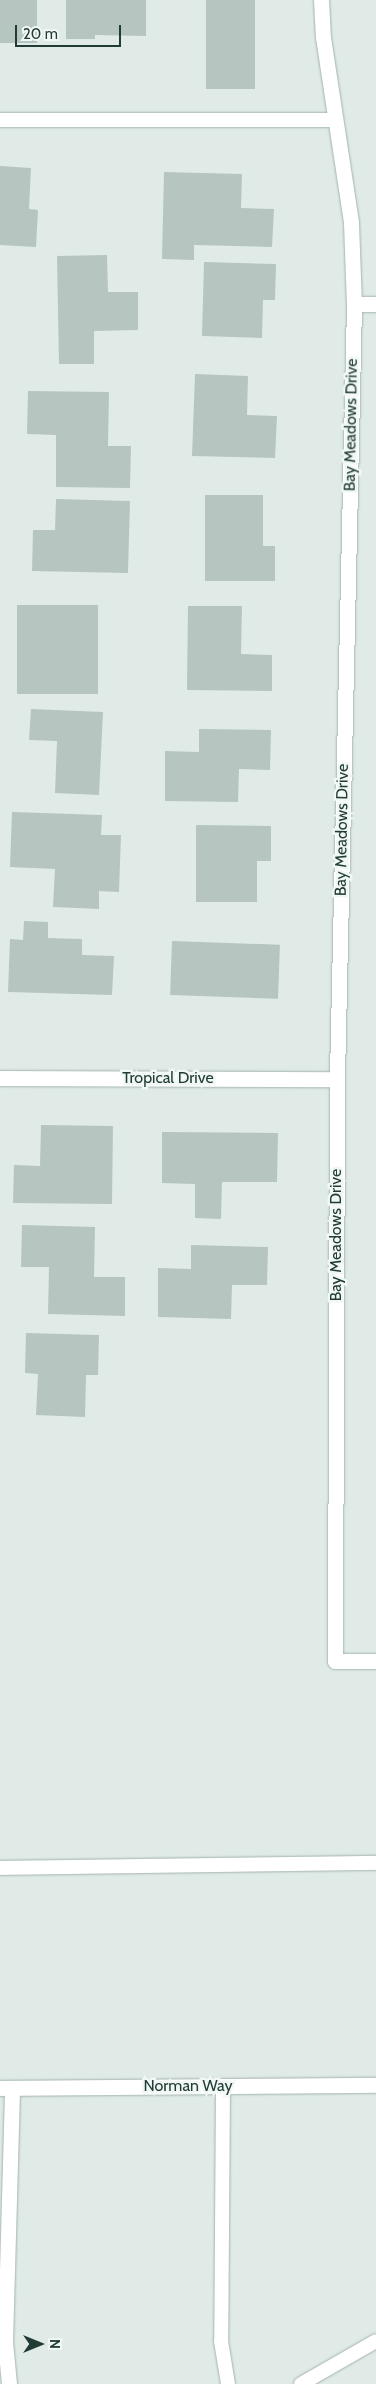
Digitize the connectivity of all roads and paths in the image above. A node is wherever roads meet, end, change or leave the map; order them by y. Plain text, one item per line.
1 (321, 0) edge
2 (0, 120) edge
3 (334, 120) junction
4 (354, 304) junction
5 (376, 304) edge
6 (0, 1078) edge
7 (336, 1079) junction
8 (376, 1661) edge
9 (376, 1863) edge
10 (0, 1868) edge
11 (376, 2085) edge
12 (223, 2086) junction
13 (6, 2088) edge
14 (376, 2340) edge
15 (9, 2384) edge
16 (228, 2384) edge
17 (301, 2384) edge

1 - 3 street, Bay Meadows Drive
2 - 3 lane
3 - 4 street, Bay Meadows Drive
4 - 5 street
4 - 7 street, Bay Meadows Drive
6 - 7 street, Tropical Drive
7 - 8 street, Bay Meadows Drive
9 - 10 lane
11 - 12 street, Norman Way
12 - 13 street, Norman Way
12 - 16 lane
13 - 15 street
14 - 17 lane

